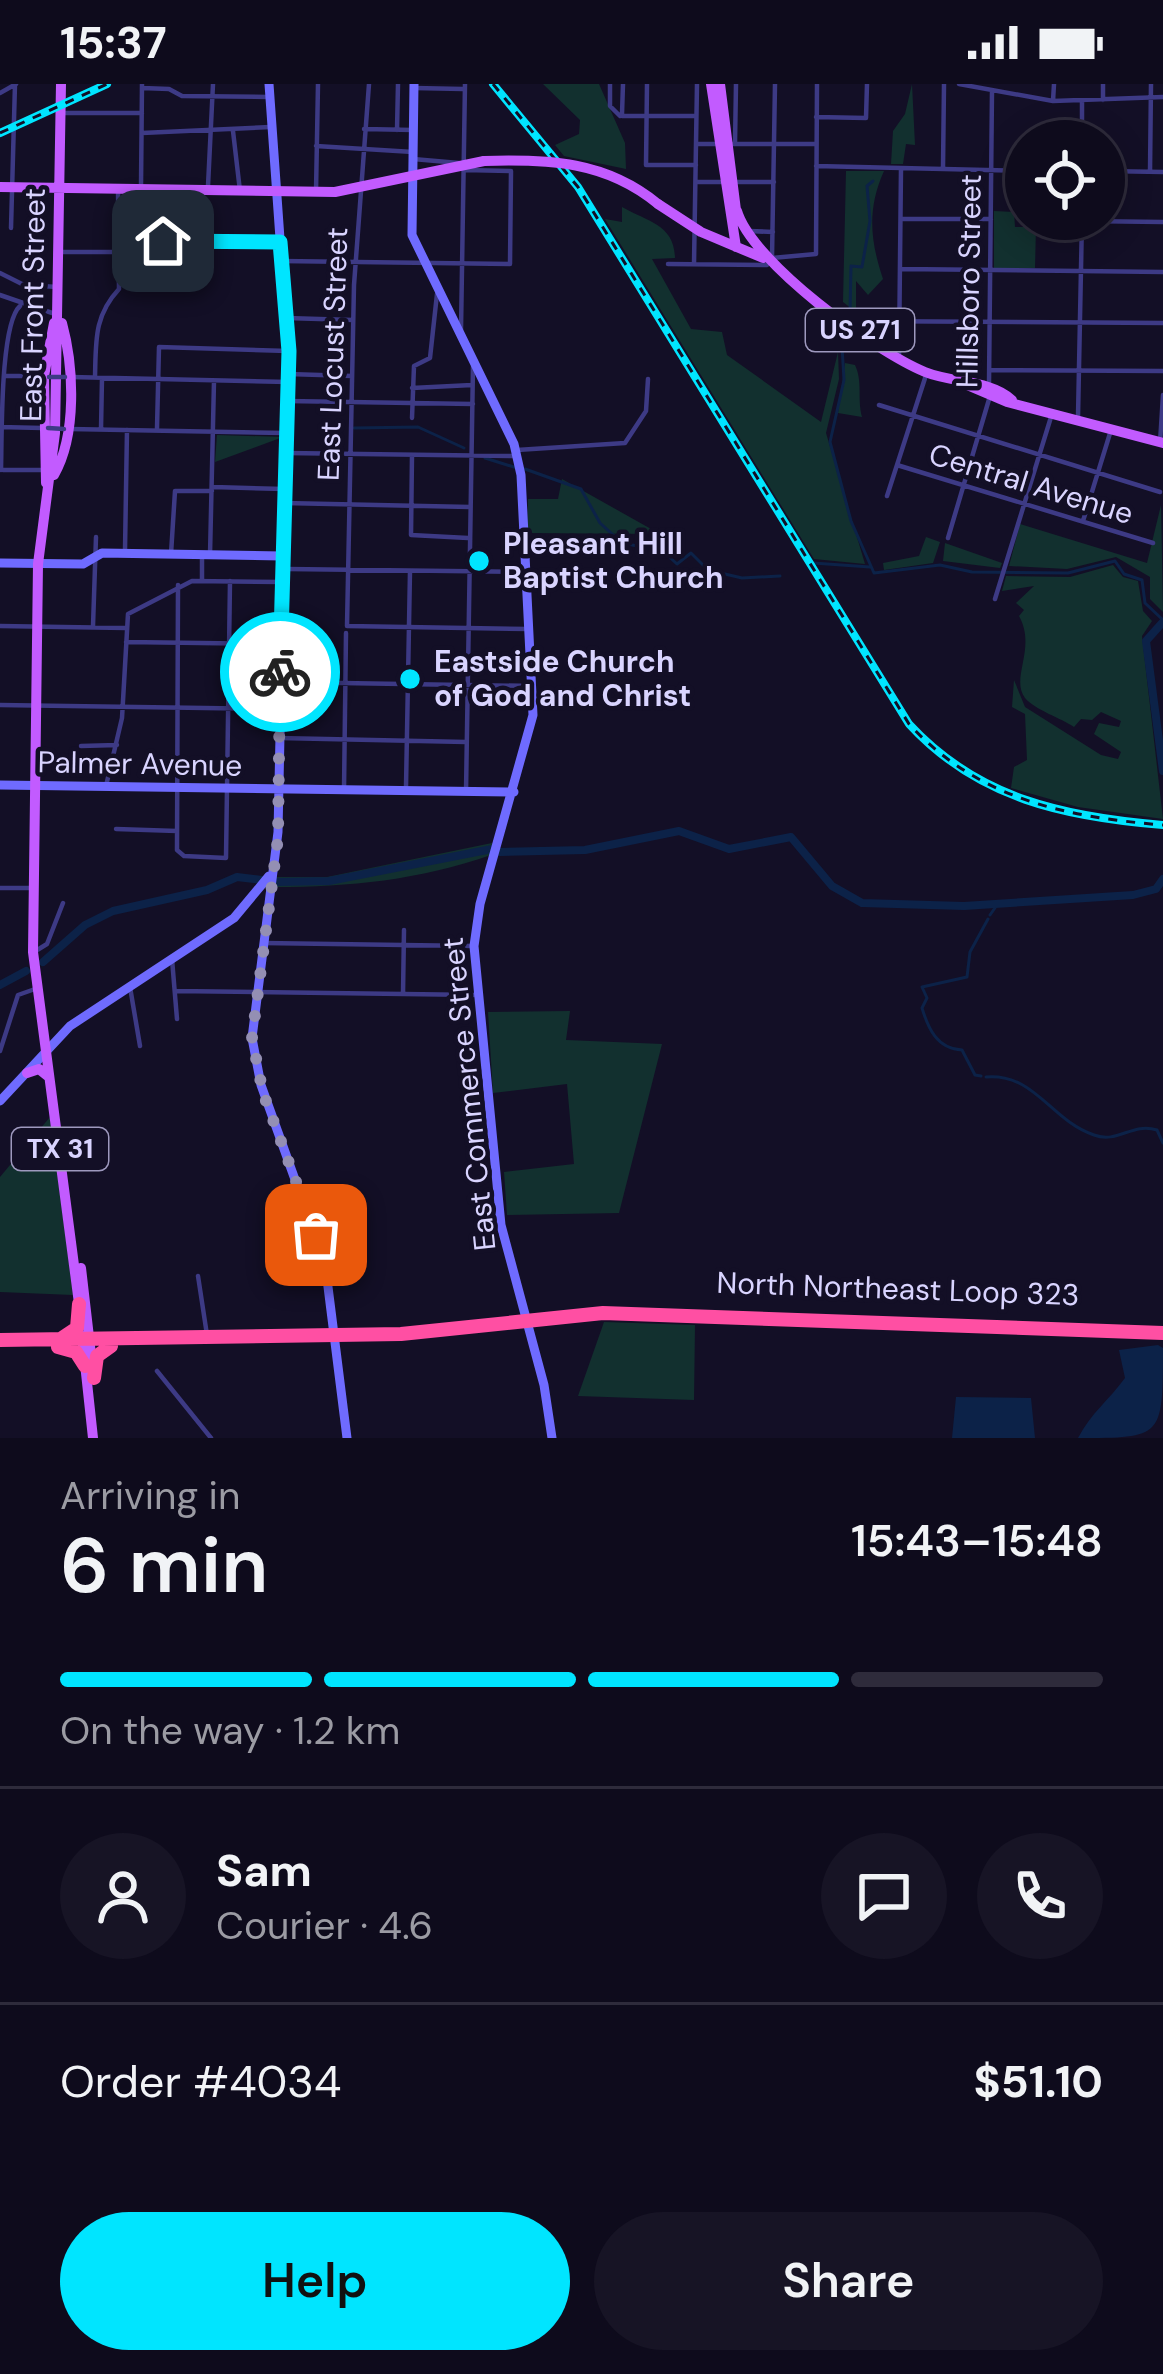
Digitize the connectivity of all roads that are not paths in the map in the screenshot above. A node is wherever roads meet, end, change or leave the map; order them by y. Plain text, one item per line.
1 (15, 84) edge
2 (61, 84) edge
3 (213, 84) edge
4 (269, 84) edge
5 (318, 84) edge
6 (369, 84) edge
7 (398, 84) edge
8 (610, 84) edge
9 (623, 84) edge
10 (647, 84) edge
11 (697, 84) edge
12 (711, 84) edge
13 (720, 84) edge
14 (736, 84) edge
15 (775, 84) edge
16 (817, 84) edge
17 (867, 84) edge
18 (944, 84) edge
19 (959, 84) edge
20 (1054, 84) edge
21 (1103, 84) edge
22 (1151, 84) edge
23 (142, 86) edge
24 (414, 86) edge
25 (465, 86) edge
26 (1005, 88) edge
27 (992, 90) junction
28 (0, 93) edge
29 (213, 97) junction
30 (269, 97) junction
31 (1163, 97) edge
32 (1151, 98) junction
33 (1103, 100) junction
34 (1053, 101) junction
35 (1082, 101) junction
36 (60, 112) junction
37 (142, 113) junction
38 (622, 116) junction
39 (646, 116) junction
40 (696, 116) junction
41 (816, 117) junction
42 (1082, 120) edge
43 (270, 127) junction
44 (364, 129) junction
45 (397, 130) junction
46 (414, 130) junction
47 (233, 131) junction
48 (142, 133) junction
49 (212, 133) junction
50 (696, 144) junction
51 (727, 144) junction
52 (774, 144) junction
53 (816, 144) junction
54 (316, 146) junction
55 (361, 148) junction
56 (413, 156) junction
57 (463, 165) junction
58 (696, 165) junction
59 (816, 166) junction
60 (901, 168) junction
61 (943, 169) junction
62 (992, 170) junction
63 (1005, 170) edge
64 (1125, 172) edge
65 (1150, 172) junction
66 (1163, 172) edge
67 (413, 175) junction
68 (696, 182) junction
69 (728, 182) junction
70 (773, 182) junction
71 (6, 187) edge
72 (60, 188) junction
73 (118, 188) junction
74 (141, 189) junction
75 (164, 189) junction
76 (207, 190) junction
77 (239, 190) junction
78 (360, 190) junction
79 (276, 191) junction
80 (316, 193) junction
81 (732, 208) junction
82 (902, 219) junction
83 (991, 219) junction
84 (1125, 221) edge
85 (1163, 222) edge
86 (11, 228) dead end
87 (701, 228) junction
88 (744, 231) junction
89 (772, 232) junction
90 (1082, 240) edge
91 (163, 241) junction
92 (280, 242) junction
93 (730, 242) junction
94 (59, 252) junction
95 (118, 252) junction
96 (766, 257) junction
97 (281, 261) junction
98 (356, 262) junction
99 (430, 264) junction
100 (465, 264) junction
101 (668, 265) dead end
102 (694, 265) junction
103 (901, 269) junction
104 (990, 270) junction
105 (1081, 272) junction
106 (1163, 272) edge
107 (0, 273) edge
108 (439, 282) junction
109 (58, 287) junction
110 (0, 295) edge
111 (8, 300) junction
112 (20, 306) junction
113 (12, 311) junction
114 (58, 315) junction
115 (286, 318) junction
116 (900, 319) junction
117 (353, 320) junction
118 (990, 320) junction
119 (1080, 320) junction
120 (848, 321) junction
121 (1163, 323) edge
122 (461, 330) junction
123 (2, 339) edge
124 (289, 351) junction
125 (899, 358) junction
126 (476, 361) junction
127 (990, 370) junction
128 (1080, 370) junction
129 (1163, 371) edge
130 (927, 372) junction
131 (2, 375) edge
132 (46, 376) junction
133 (352, 376) junction
134 (67, 377) junction
135 (99, 378) junction
136 (288, 378) junction
137 (158, 379) junction
138 (648, 380) dead end
139 (214, 381) junction
140 (473, 385) junction
141 (412, 388) junction
142 (990, 392) junction
143 (1163, 395) edge
144 (287, 401) junction
145 (351, 403) junction
146 (412, 404) junction
147 (473, 404) junction
148 (879, 405) dead end
149 (1052, 412) junction
150 (912, 416) junction
151 (412, 418) dead end
152 (1078, 419) junction
153 (1, 428) edge
154 (45, 428) junction
155 (66, 429) junction
156 (101, 429) junction
157 (127, 430) junction
158 (157, 430) junction
159 (1111, 430) junction
160 (213, 431) junction
161 (286, 433) junction
162 (979, 437) junction
163 (1162, 443) edge
164 (286, 453) junction
165 (517, 453) junction
166 (350, 454) junction
167 (412, 454) junction
168 (1038, 455) junction
169 (472, 456) junction
170 (898, 464) junction
171 (1, 470) edge
172 (1098, 473) junction
173 (47, 476) junction
174 (964, 484) junction
175 (284, 488) junction
176 (212, 489) junction
177 (1160, 492) edge
178 (887, 496) dead end
179 (284, 503) junction
180 (1024, 503) junction
181 (348, 505) junction
182 (410, 506) junction
183 (470, 507) junction
184 (1083, 521) junction
185 (96, 537) dead end
186 (470, 538) junction
187 (948, 538) dead end
188 (1153, 543) dead end
189 (125, 553) junction
190 (171, 554) junction
191 (206, 555) junction
192 (96, 556) junction
193 (282, 556) junction
194 (0, 563) edge
195 (38, 564) junction
196 (282, 569) junction
197 (348, 569) junction
198 (410, 571) junction
199 (470, 572) junction
200 (524, 572) junction
201 (202, 580) junction
202 (230, 581) junction
203 (281, 582) junction
204 (178, 585) junction
205 (995, 599) dead end
206 (0, 626) edge
207 (38, 626) junction
208 (93, 626) junction
209 (126, 628) junction
210 (409, 628) junction
211 (470, 629) junction
212 (529, 629) junction
213 (347, 630) junction
214 (126, 642) junction
215 (179, 642) junction
216 (229, 643) junction
217 (280, 644) junction
218 (280, 682) junction
219 (345, 683) junction
220 (407, 684) junction
221 (469, 685) junction
222 (533, 686) junction
223 (0, 705) edge
224 (36, 706) junction
225 (122, 707) junction
226 (179, 708) junction
227 (229, 709) junction
228 (279, 709) junction
229 (279, 739) junction
230 (345, 740) junction
231 (407, 741) junction
232 (468, 742) junction
233 (117, 745) junction
234 (81, 746) dead end
235 (0, 784) edge
236 (35, 785) junction
237 (106, 786) junction
238 (177, 790) junction
239 (344, 790) junction
240 (228, 791) junction
241 (279, 791) junction
242 (514, 792) junction
243 (406, 793) junction
244 (466, 794) junction
245 (116, 829) dead end
246 (176, 831) junction
247 (0, 888) edge
248 (34, 888) junction
249 (263, 897) junction
250 (63, 903) dead end
251 (404, 930) dead end
252 (262, 943) junction
253 (403, 945) junction
254 (474, 946) junction
255 (33, 952) junction
256 (172, 958) junction
257 (130, 987) junction
258 (35, 989) junction
259 (175, 991) junction
260 (255, 992) junction
261 (403, 994) junction
262 (478, 995) junction
263 (177, 1019) dead end
264 (73, 1025) junction
265 (41, 1029) junction
266 (59, 1035) junction
267 (140, 1046) dead end
268 (0, 1052) edge
269 (45, 1052) junction
270 (22, 1077) junction
271 (49, 1077) junction
272 (0, 1101) edge
273 (74, 1243) junction
274 (198, 1276) dead end
275 (79, 1304) junction
276 (89, 1321) junction
277 (527, 1321) junction
278 (1163, 1323) edge
279 (1110, 1327) junction
280 (1163, 1333) edge
281 (207, 1336) junction
282 (337, 1339) junction
283 (87, 1342) junction
284 (117, 1342) junction
285 (59, 1343) junction
286 (0, 1344) edge
287 (157, 1371) dead end
288 (89, 1372) junction
289 (346, 1435) edge
290 (95, 1438) edge
291 (211, 1438) edge
292 (552, 1438) edge

1 - 28 street
1 - 71 street
2 - 36 main road, East Front Street
3 - 29 street
4 - 30 street
5 - 54 street
6 - 44 street, East Locust Street
7 - 45 street
8 - 38 street
9 - 38 street
10 - 39 street
11 - 40 street
12 - 51 main road
13 - 51 main road
14 - 51 street
15 - 52 street
16 - 41 street
17 - 41 street
18 - 61 street
19 - 27 street
20 - 34 street
21 - 33 street
22 - 32 street
23 - 29 street
23 - 37 street
24 - 25 street
24 - 46 street, East Commerce Street
25 - 57 street
26 - 27 street
26 - 34 street
27 - 62 street, Hillsboro Street
29 - 30 street
29 - 49 street
30 - 43 street
31 - 32 street
32 - 33 street
32 - 65 street
33 - 35 street
34 - 35 street
35 - 42 street
36 - 37 street
36 - 72 main road, East Front Street
37 - 48 street
38 - 39 street
39 - 40 street
39 - 58 street
40 - 50 street
41 - 53 street
43 - 47 street
43 - 79 street
44 - 45 street
44 - 55 street, East Locust Street
45 - 46 street
46 - 56 street, East Commerce Street
47 - 49 street
47 - 77 street
48 - 49 street
48 - 74 street
49 - 76 street
50 - 51 street
50 - 58 street
51 - 52 street
51 - 69 main road
52 - 53 street
52 - 70 street
53 - 59 street
54 - 55 street
54 - 80 street
55 - 56 street
55 - 78 street, East Locust Street
56 - 57 street
56 - 67 street, East Commerce Street
57 - 67 main road, US 271
57 - 87 main road, US 271, bridge
57 - 100 street
57 - 100 street
58 - 68 street
59 - 60 street
59 - 96 street
60 - 61 street
60 - 82 street
61 - 62 street
62 - 63 street
62 - 83 street, Hillsboro Street
64 - 65 street
65 - 66 street
67 - 78 main road, US 271
67 - 99 street, East Commerce Street
68 - 69 street
68 - 87 street
69 - 70 street
69 - 81 main road
70 - 89 street
71 - 72 main road
71 - 86 street
72 - 73 main road, US 271
72 - 94 main road, East Front Street
73 - 74 main road, US 271
73 - 95 street
74 - 75 main road, US 271
75 - 76 main road, US 271
75 - 91 street
76 - 77 main road, US 271
77 - 79 main road, US 271
78 - 80 main road, US 271
78 - 98 street, East Locust Street
79 - 80 main road, US 271
79 - 92 street
81 - 87 main road
81 - 88 main road
81 - 93 main road
82 - 83 street
82 - 103 street
83 - 104 street, Hillsboro Street
84 - 85 street
87 - 93 main road, US 271
87 - 102 street
88 - 89 street
88 - 96 main road
89 - 96 street
90 - 105 street
91 - 92 street
91 - 95 street
92 - 97 street
93 - 96 main road, US 271
94 - 95 street
94 - 109 main road, East Front Street
95 - 135 street
96 - 102 street
96 - 120 main road, US 271
97 - 98 street
97 - 115 street
98 - 99 street
98 - 117 street, East Locust Street
99 - 100 street
99 - 108 street, East Commerce Street
100 - 122 street
101 - 102 street
103 - 104 street
103 - 116 street
104 - 105 street
104 - 118 street, Hillsboro Street
105 - 106 street
105 - 119 street
107 - 109 street
108 - 122 street, East Commerce Street
108 - 141 street
109 - 114 main road, East Front Street
110 - 111 street
111 - 112 street
111 - 113 street
112 - 113 street
112 - 114 street
113 - 123 street
114 - 132 main road
114 - 134 main road
114 - 173 main road, East Front Street
115 - 117 street
115 - 124 street
116 - 118 street
116 - 120 street
116 - 125 street
117 - 133 street, East Locust Street
118 - 119 street
118 - 127 street, Hillsboro Street
119 - 121 street
119 - 128 street
120 - 125 main road, US 271
122 - 126 street, East Commerce Street
123 - 131 street
124 - 136 street
124 - 137 street
125 - 130 main road, US 271
126 - 140 street
126 - 165 street, East Commerce Street
127 - 128 street
127 - 142 street, Hillsboro Street
128 - 129 street
128 - 152 street
130 - 142 main road, US 271
130 - 150 street
131 - 132 street
131 - 153 street
132 - 134 street, bridge
132 - 154 main road
133 - 136 street
133 - 145 street, East Locust Street
134 - 135 street
134 - 155 main road
135 - 137 street
135 - 156 street
136 - 139 street
136 - 144 street
137 - 139 street
137 - 158 street
138 - 165 street
139 - 160 street
140 - 141 street
140 - 147 street
141 - 146 street
142 - 149 main road, US 271
142 - 162 street, Hillsboro Street
143 - 163 street
144 - 145 street
144 - 161 street
145 - 146 street
145 - 166 street, East Locust Street
146 - 147 street
146 - 151 street
147 - 169 street
148 - 150 street
149 - 152 main road, US 271
149 - 168 street
150 - 162 street
150 - 170 street
152 - 159 main road, US 271
153 - 154 street
153 - 171 street
154 - 155 street, bridge
154 - 173 main road
155 - 156 street
155 - 173 main road
156 - 157 street
157 - 158 street
157 - 189 street
158 - 160 street
159 - 163 main road, US 271
159 - 172 street
160 - 161 street
160 - 176 street
161 - 164 street
162 - 168 street
162 - 174 street, Hillsboro Street
164 - 166 street
164 - 175 street
165 - 169 street
165 - 200 street, East Commerce Street
166 - 167 street
166 - 181 street, East Locust Street
167 - 169 street
167 - 182 street
168 - 172 street
168 - 180 street
169 - 183 street
170 - 174 street, Central Avenue
170 - 178 street
171 - 173 street
172 - 177 street
172 - 184 street
173 - 195 main road, TX 31
174 - 180 street, Central Avenue
174 - 187 street, Hillsboro Street
175 - 176 street
175 - 179 street
176 - 190 street
176 - 191 street
179 - 181 street
179 - 193 street
180 - 184 street, Central Avenue
180 - 205 street
181 - 182 street
181 - 197 street, East Locust Street
182 - 183 street
182 - 186 street
183 - 186 street
184 - 188 street, Central Avenue
185 - 192 street
186 - 199 street
189 - 190 street
189 - 192 street
190 - 191 street
191 - 193 street
191 - 201 street
192 - 195 street
192 - 208 street
193 - 196 street
194 - 195 street
195 - 207 main road, TX 31
196 - 197 street
196 - 203 street
197 - 198 street
197 - 213 street, East Locust Street
198 - 199 street
198 - 210 street
199 - 200 street
199 - 211 street
200 - 212 street, East Commerce Street
201 - 202 street
201 - 204 street
202 - 203 street
202 - 216 street
203 - 217 street
204 - 209 street
204 - 215 street
206 - 207 street
207 - 208 street
207 - 224 main road, TX 31
208 - 209 street
209 - 214 street
210 - 211 street
210 - 213 street
210 - 220 street
211 - 212 street
211 - 221 street
212 - 222 street, East Commerce Street
213 - 219 street, East Locust Street
214 - 215 street
214 - 225 street
215 - 216 street
215 - 226 street
216 - 217 street
216 - 227 street
217 - 218 street
218 - 219 street
218 - 228 street
219 - 220 street
219 - 230 street, East Locust Street
220 - 221 street
220 - 231 street
221 - 222 street
221 - 232 street
222 - 242 street, East Commerce Street
223 - 224 street
224 - 225 street
224 - 236 main road, TX 31
225 - 226 street
225 - 233 street
226 - 227 street
226 - 238 street
227 - 228 street
227 - 240 street
228 - 229 street
229 - 230 street
229 - 241 street
230 - 231 street
230 - 239 street, East Locust Street
231 - 232 street
231 - 243 street
232 - 244 street
233 - 234 street
233 - 237 street
235 - 236 street, Palmer Avenue
236 - 237 street, Palmer Avenue
236 - 248 main road, TX 31
237 - 238 street, Palmer Avenue
238 - 240 street, Palmer Avenue
238 - 246 street
239 - 241 street, Palmer Avenue
239 - 243 street, Palmer Avenue
240 - 241 street, Palmer Avenue
240 - 246 street
241 - 249 street
242 - 244 street, Palmer Avenue
242 - 254 street, East Commerce Street
243 - 244 street, Palmer Avenue
245 - 246 street
247 - 248 street
248 - 255 main road, TX 31
249 - 252 street
249 - 256 street
250 - 255 street
251 - 253 street
252 - 253 street
252 - 260 street
253 - 254 street
253 - 261 street
254 - 262 street, East Commerce Street
255 - 258 main road, TX 31
256 - 257 street
256 - 259 street
257 - 264 street
257 - 267 street
258 - 265 main road, TX 31
258 - 268 street
259 - 260 street
259 - 263 street
260 - 261 street
260 - 282 street
261 - 262 street
262 - 277 street, East Commerce Street
264 - 266 street
264 - 269 street
265 - 266 main road
265 - 269 main road, TX 31
266 - 269 street
269 - 270 street
269 - 271 main road, TX 31
270 - 271 main road
270 - 272 street
271 - 273 main road, TX 31
273 - 275 main road, TX 31
273 - 276 main road, TX 31
274 - 281 street
275 - 283 main road, TX 31
275 - 285 highway
276 - 283 main road, TX 31
276 - 284 highway
277 - 279 highway, North Northeast Loop 323
277 - 282 highway, North Northeast Loop 323
277 - 292 street, East Commerce Street
278 - 279 highway, North Northeast Loop 323
279 - 280 highway, North Northeast Loop 323
281 - 282 highway
281 - 284 highway
282 - 284 highway
282 - 289 street
283 - 284 highway
283 - 285 highway
283 - 288 main road, TX 31
284 - 288 highway
285 - 286 highway
285 - 288 highway
287 - 291 street
288 - 290 main road, TX 31

